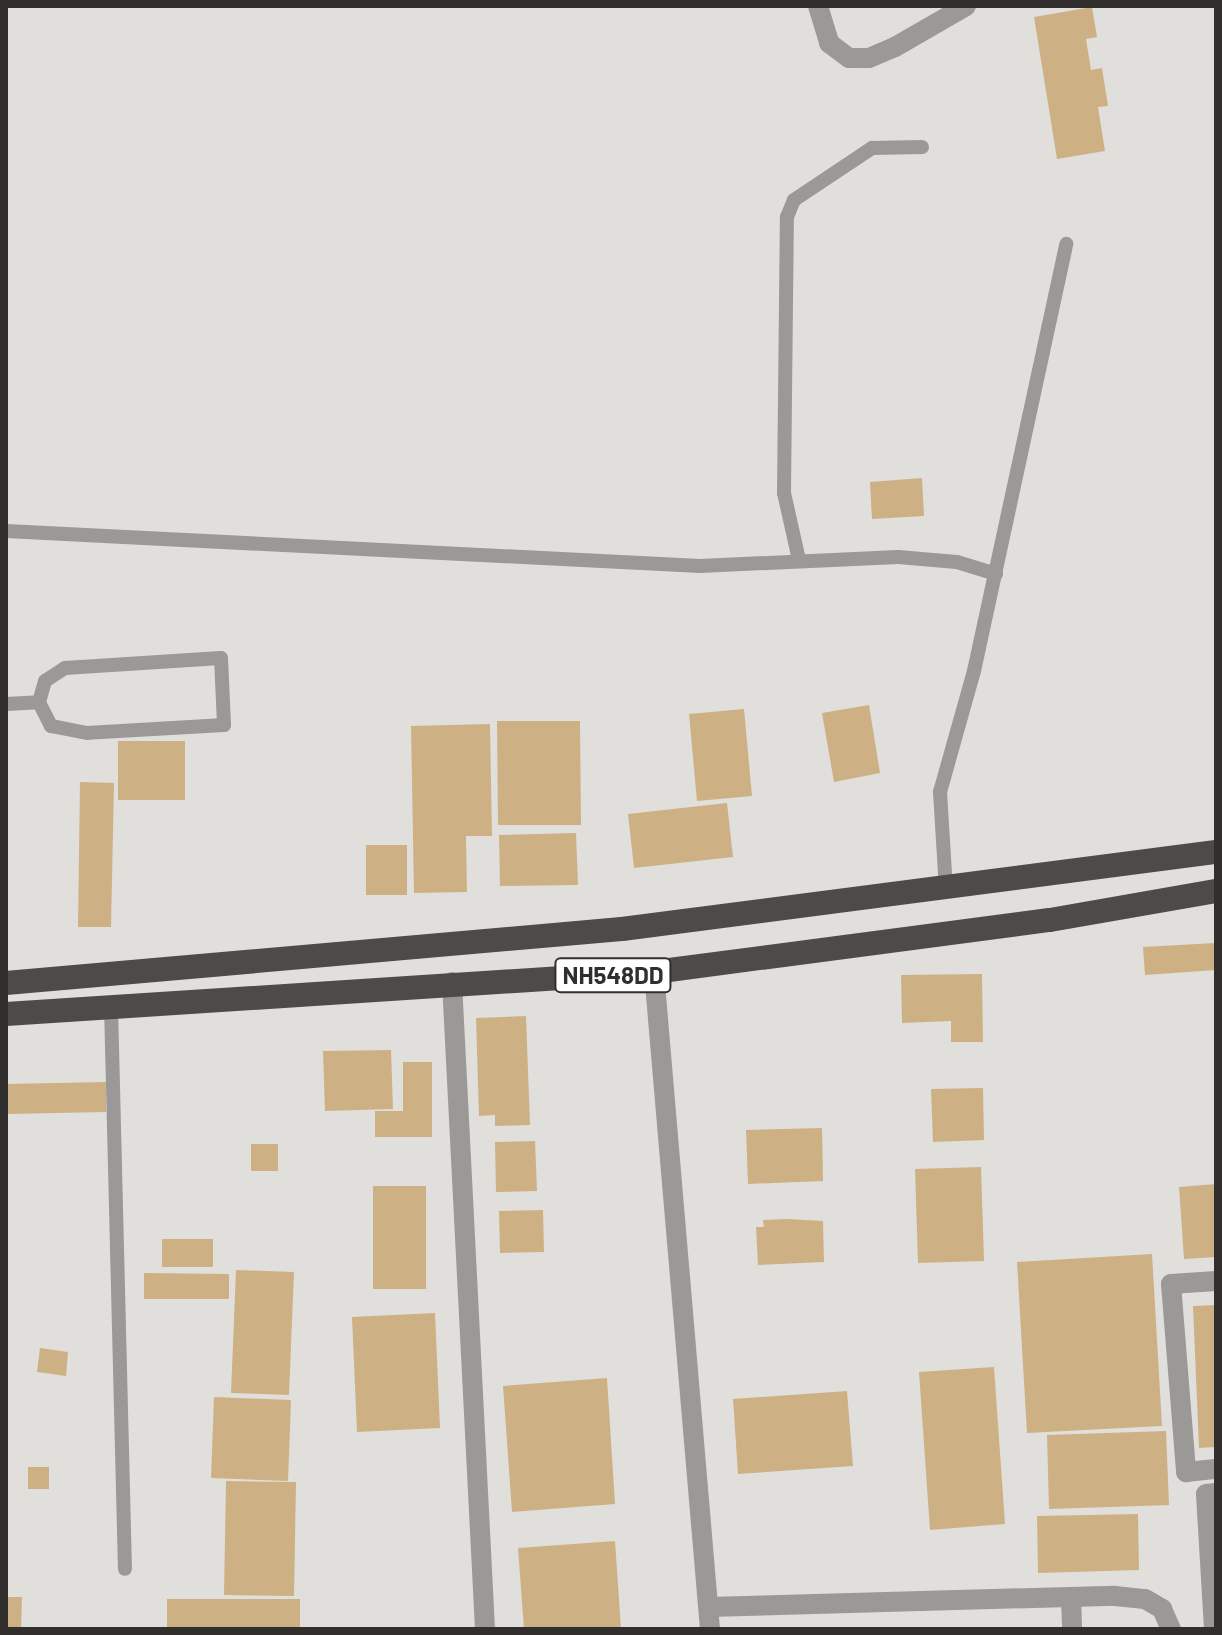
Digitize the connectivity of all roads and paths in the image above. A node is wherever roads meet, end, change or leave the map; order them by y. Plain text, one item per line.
1 (818, 6) edge
2 (966, 6) edge
3 (922, 147) dead end
4 (1066, 244) dead end
5 (6, 531) edge
6 (799, 560) junction
7 (996, 574) junction
8 (39, 702) junction
9 (6, 704) edge
10 (1216, 852) edge
11 (946, 890) junction
12 (1216, 891) edge
13 (654, 972) junction
14 (452, 982) junction
15 (6, 983) edge
16 (111, 1006) junction
17 (6, 1014) edge
18 (1216, 1281) edge
19 (1216, 1469) edge
20 (1216, 1493) edge
21 (125, 1569) dead end
22 (1071, 1597) junction
23 (709, 1607) junction
24 (485, 1629) edge
25 (710, 1629) edge
26 (1072, 1629) edge
27 (1171, 1629) edge
28 (1214, 1629) edge

1 - 2 street
3 - 6 lane
4 - 7 lane
5 - 6 lane
6 - 7 lane
7 - 11 lane
8 - 8 lane
8 - 9 lane
10 - 11 highway, NH548DD
11 - 15 highway, NH548DD
12 - 13 highway, NH548DD
13 - 14 highway, NH548DD
13 - 23 street
14 - 16 highway, NH548DD
14 - 24 street
16 - 17 highway, NH548DD
16 - 21 lane
18 - 19 street
20 - 28 street
22 - 23 street
22 - 26 street
22 - 27 street
23 - 25 street

